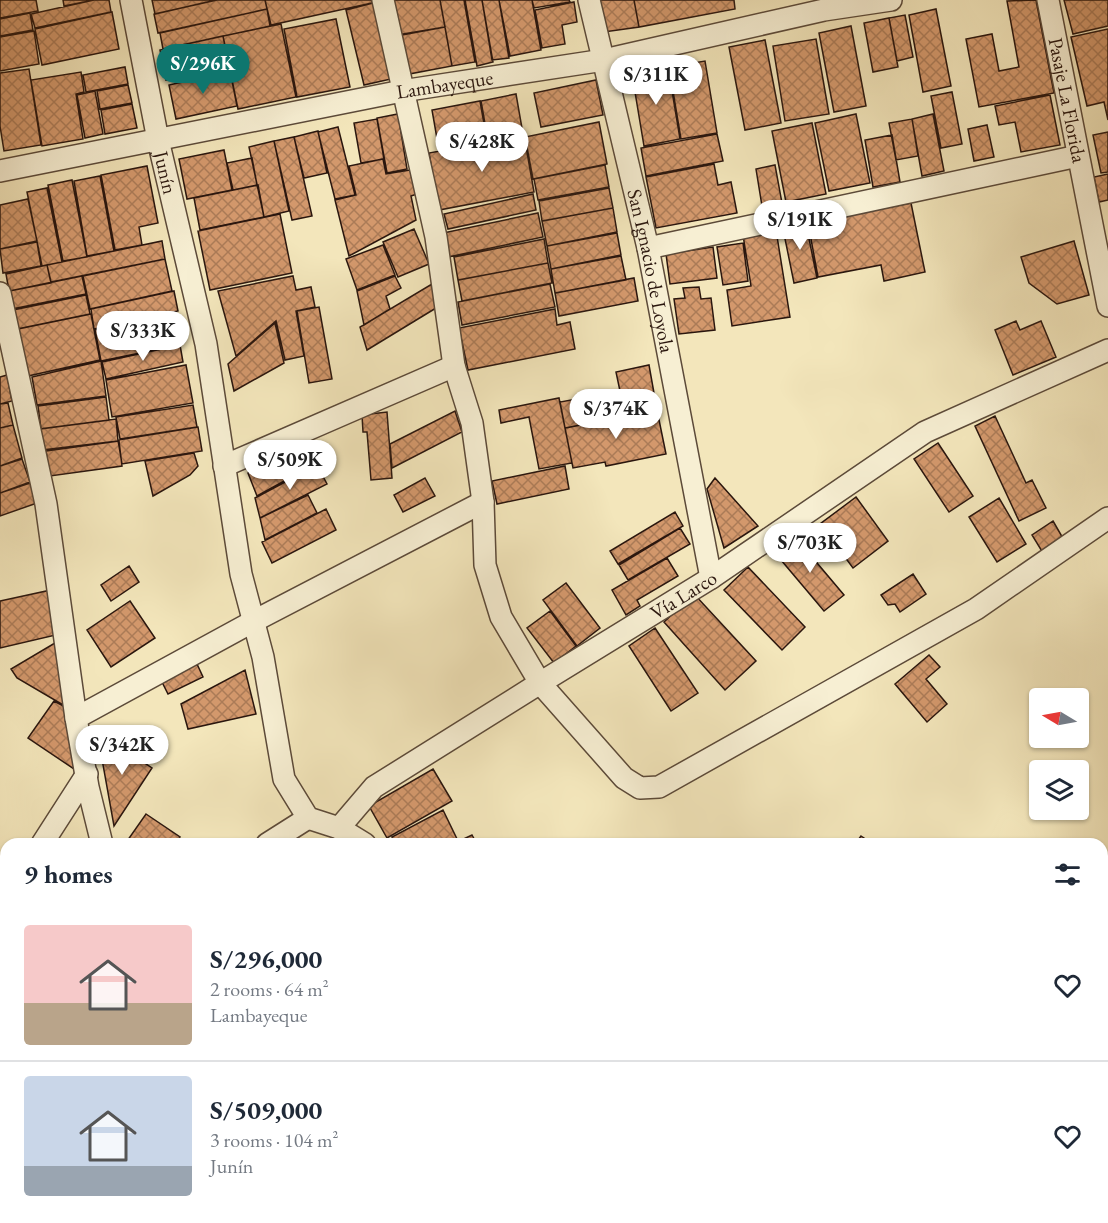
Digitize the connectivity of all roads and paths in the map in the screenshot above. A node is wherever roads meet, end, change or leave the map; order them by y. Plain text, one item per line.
1 (131, 0) edge
2 (382, 0) edge
3 (589, 0) edge
4 (891, 0) edge
5 (1048, 0) edge
6 (604, 60) junction
7 (402, 91) junction
8 (158, 140) junction
9 (1078, 156) junction
10 (0, 171) edge
11 (648, 248) junction
12 (0, 293) edge
13 (1108, 306) edge
14 (1108, 350) edge
15 (454, 366) junction
16 (224, 466) junction
17 (483, 502) junction
18 (1108, 518) edge
19 (711, 578) junction
20 (254, 621) junction
21 (540, 682) junction
22 (76, 718) junction
23 (87, 774) junction
24 (308, 818) junction
25 (339, 828) junction
26 (46, 838) edge
27 (101, 838) edge
28 (276, 838) edge
29 (355, 838) edge

1 - 8 street, Junín
2 - 7 street
3 - 6 street, San Ignacio de Loyola
4 - 6 street, Lambayeque
5 - 9 street, Pasaje La Florida
6 - 7 street, Lambayeque
6 - 11 street, San Ignacio de Loyola
7 - 8 street, Lambayeque
7 - 15 street
8 - 10 street, Lambayeque
8 - 16 street, Junín
9 - 11 street
9 - 13 street, Pasaje La Florida
11 - 19 street, San Ignacio de Loyola
12 - 22 street
14 - 19 street, Vía Larco
15 - 16 street
15 - 17 street
16 - 20 street, Junín
17 - 20 street
17 - 21 street
18 - 21 street
19 - 21 street, Vía Larco
20 - 22 street
20 - 24 street, Junín
21 - 25 street, Vía Larco
22 - 23 street
23 - 26 street
23 - 27 street
24 - 25 street
24 - 28 street
25 - 29 street

